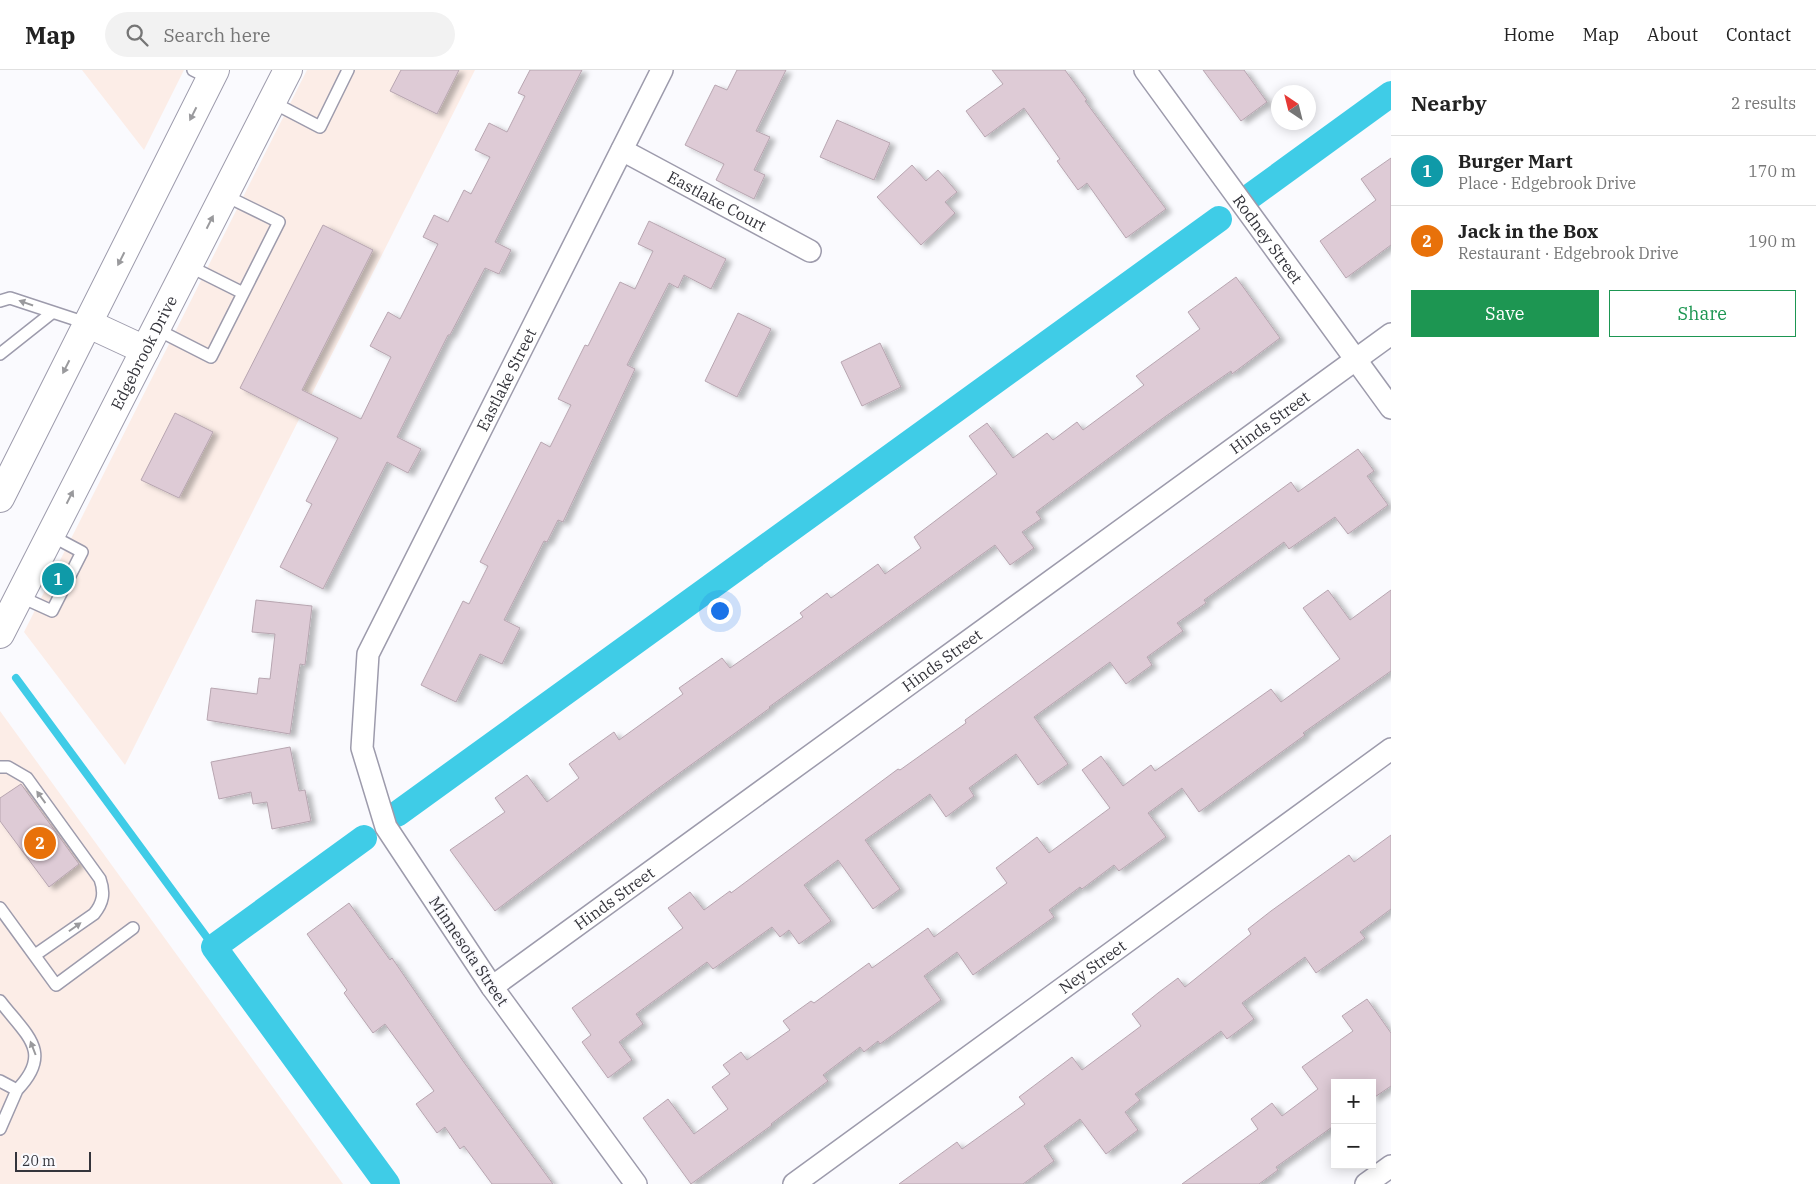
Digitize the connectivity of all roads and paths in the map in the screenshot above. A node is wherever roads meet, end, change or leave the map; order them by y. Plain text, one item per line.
1 (288, 70) edge
2 (348, 70) edge
3 (662, 70) edge
4 (1145, 70) edge
5 (206, 73) edge
6 (272, 102) junction
7 (622, 150) junction
8 (224, 195) junction
9 (810, 251) dead end
10 (188, 265) junction
11 (243, 293) junction
12 (0, 301) edge
13 (52, 312) junction
14 (89, 324) junction
15 (1391, 334) edge
16 (150, 340) junction
17 (0, 354) edge
18 (1356, 360) junction
19 (1391, 408) edge
20 (0, 498) edge
21 (50, 535) junction
22 (19, 596) junction
23 (0, 634) edge
24 (365, 692) joint
25 (1391, 749) edge
26 (0, 767) edge
27 (0, 908) edge
28 (133, 928) dead end
29 (35, 955) junction
30 (492, 987) junction
31 (0, 1001) edge
32 (0, 1081) edge
33 (17, 1090) junction
34 (0, 1129) edge
35 (1391, 1166) edge
36 (636, 1184) edge
37 (794, 1184) edge
38 (1366, 1184) edge

1 - 6 main road, Edgebrook Drive
2 - 6 lane
3 - 7 street, Eastlake Street
4 - 18 street, Rodney Street
5 -> 14 main road
6 - 8 main road, Edgebrook Drive
7 - 9 street, Eastlake Court
7 - 24 street, Eastlake Street
10 -> 8 main road, Edgebrook Drive
8 - 11 lane
10 - 11 lane
10 - 16 main road, Edgebrook Drive
11 - 16 lane
13 -> 12 lane
13 - 14 lane
13 - 17 lane
14 - 16 main road
14 -> 20 main road
15 - 18 street, Hinds Street
21 -> 16 main road, Edgebrook Drive
18 - 19 street, Rodney Street
18 - 30 street, Hinds Street
21 - 22 main road, Edgebrook Drive
21 - 22 lane
22 - 23 main road, Edgebrook Drive
24 - 30 street, Minnesota Street
25 - 37 street, Ney Street
29 -> 26 lane
27 - 29 lane
28 - 29 lane
30 - 36 street, Minnesota Street
33 -> 31 lane
32 - 33 lane
33 - 34 lane
35 - 38 street

